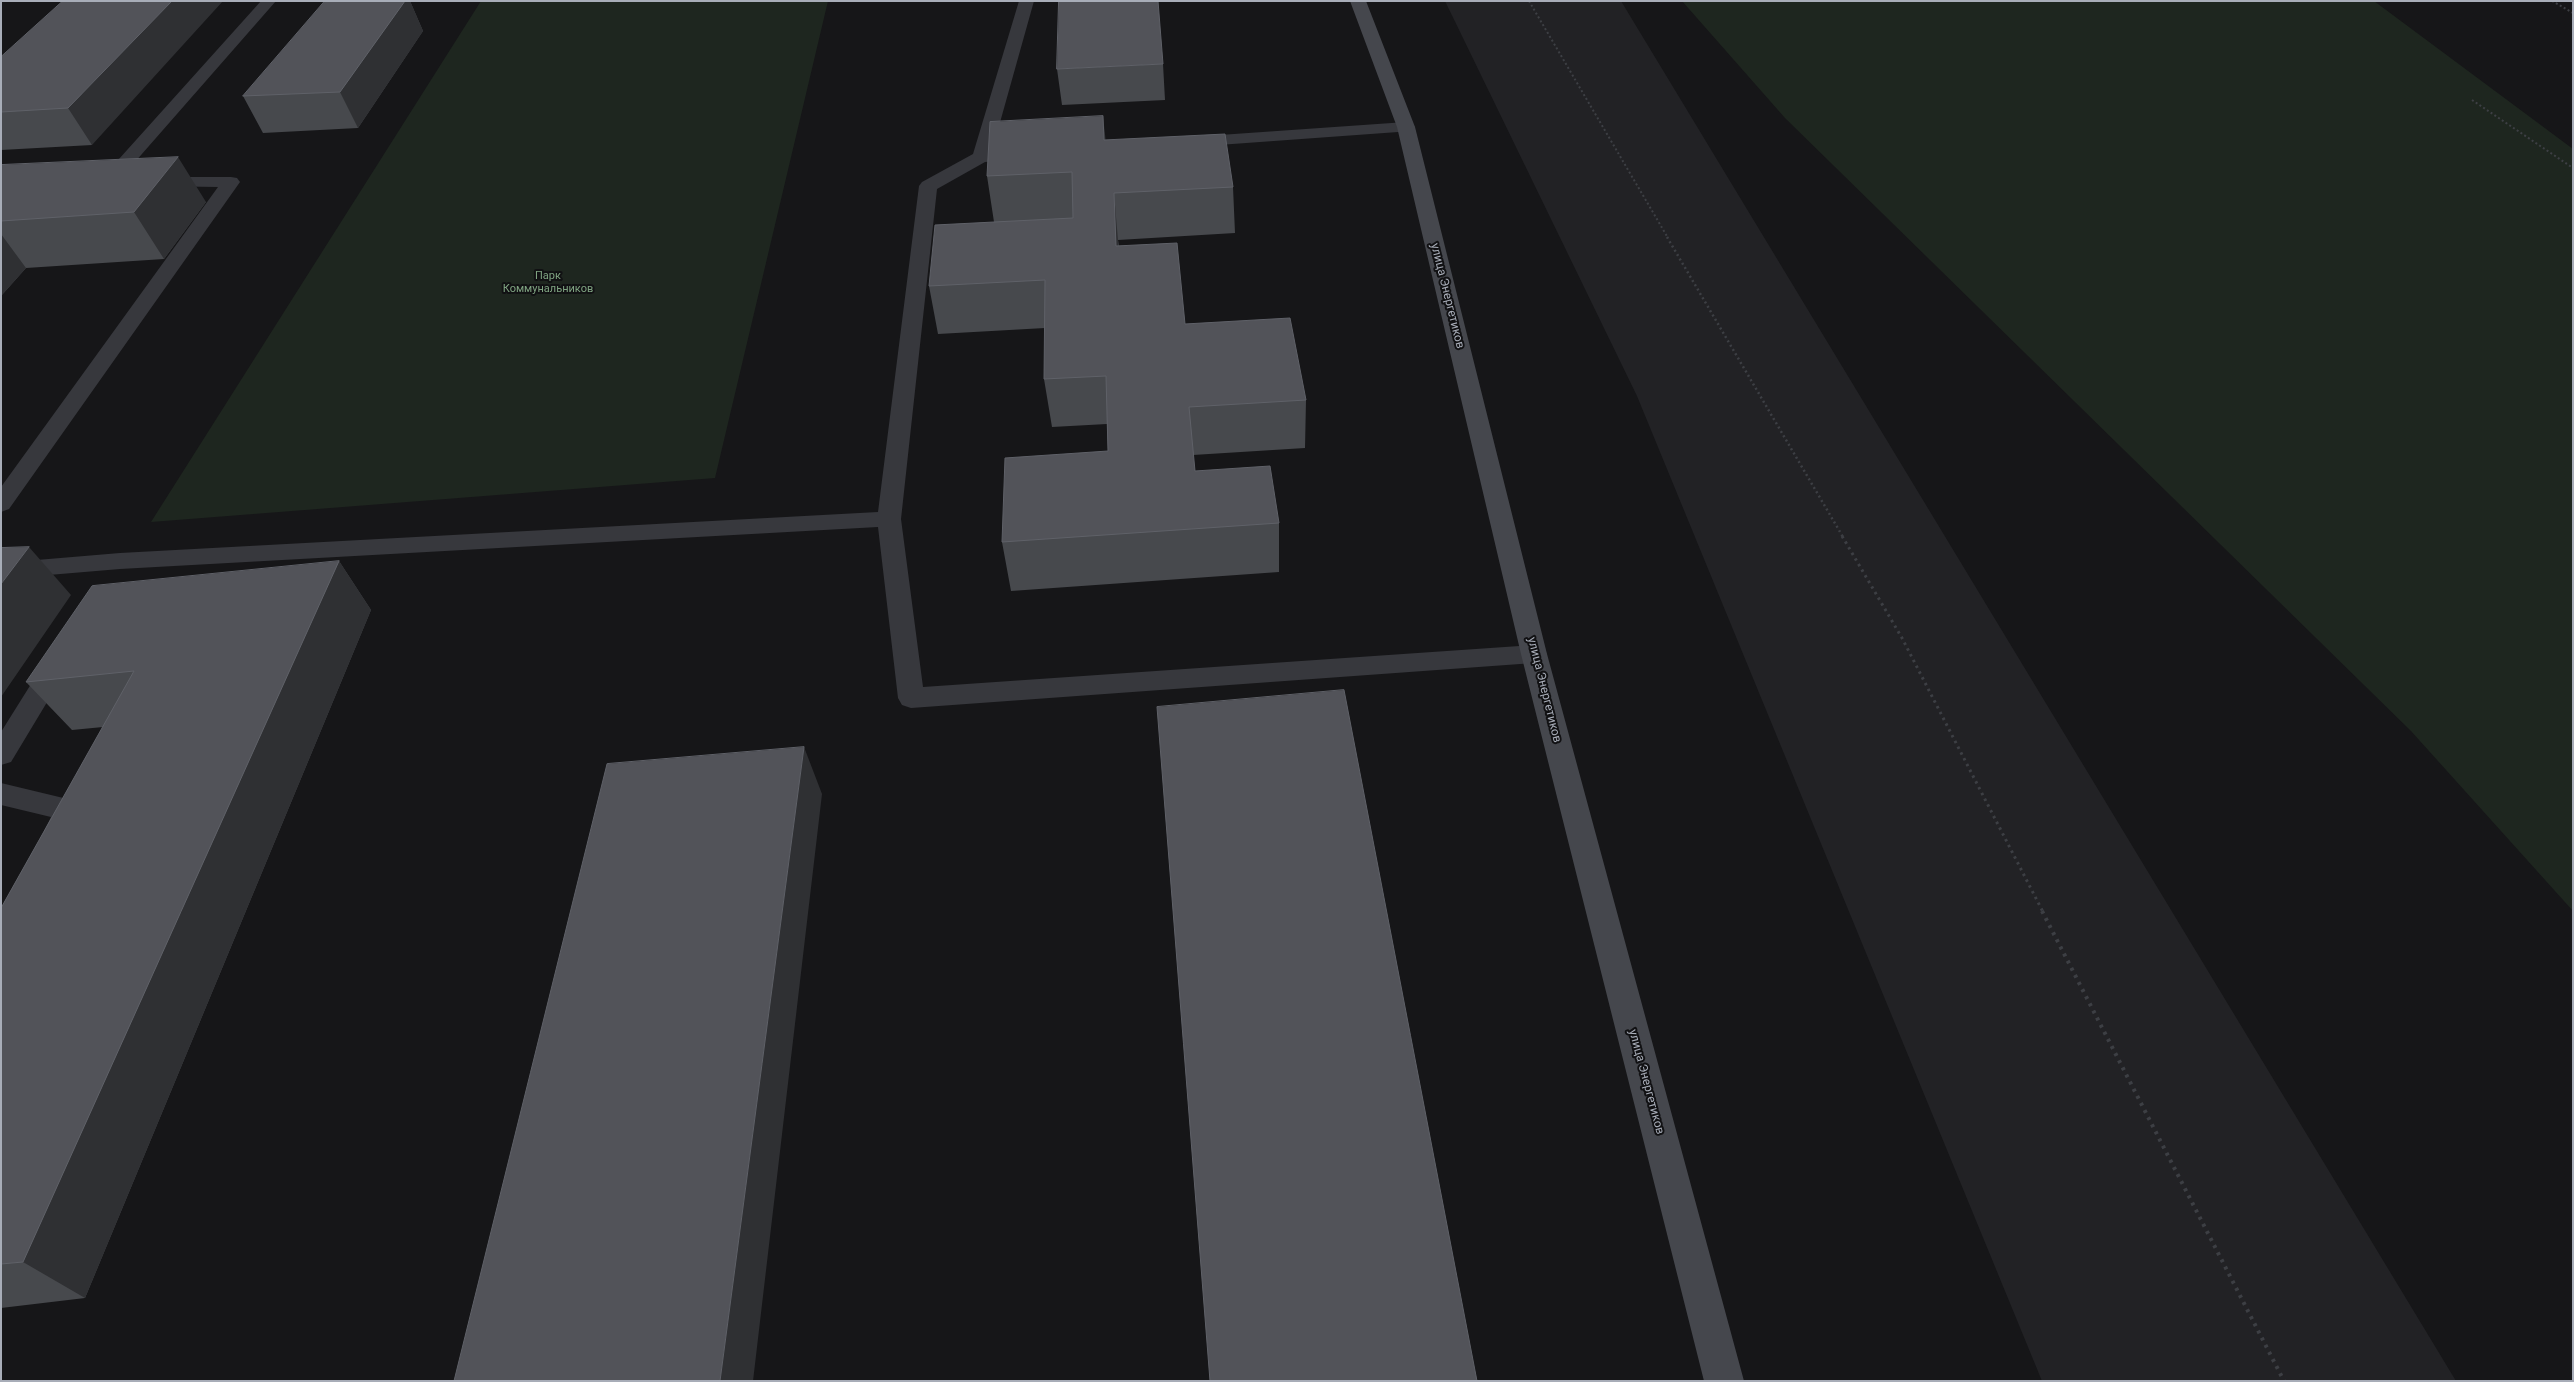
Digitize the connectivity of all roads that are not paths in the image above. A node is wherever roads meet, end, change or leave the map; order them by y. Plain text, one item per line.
1 (269, 1) edge
2 (1026, 1) edge
3 (1358, 1) edge
4 (1406, 127) junction
5 (1169, 144) edge
6 (1040, 153) edge
7 (981, 157) junction
8 (1, 504) edge
9 (889, 519) junction
10 (120, 561) junction
11 (1, 571) edge
12 (105, 586) edge
13 (68, 645) edge
14 (1534, 654) junction
15 (1, 755) edge
16 (1, 794) edge
17 (47, 853) edge
18 (1724, 1381) edge

1 - 8 lane
2 - 7 lane
3 - 4 street, улица Энергетиков
4 - 5 lane
4 - 14 street, улица Энергетиков
6 - 7 lane
7 - 9 lane
9 - 10 lane
9 - 14 lane
10 - 11 lane
10 - 12 lane
13 - 15 lane
14 - 18 street, улица Энергетиков
16 - 17 lane

